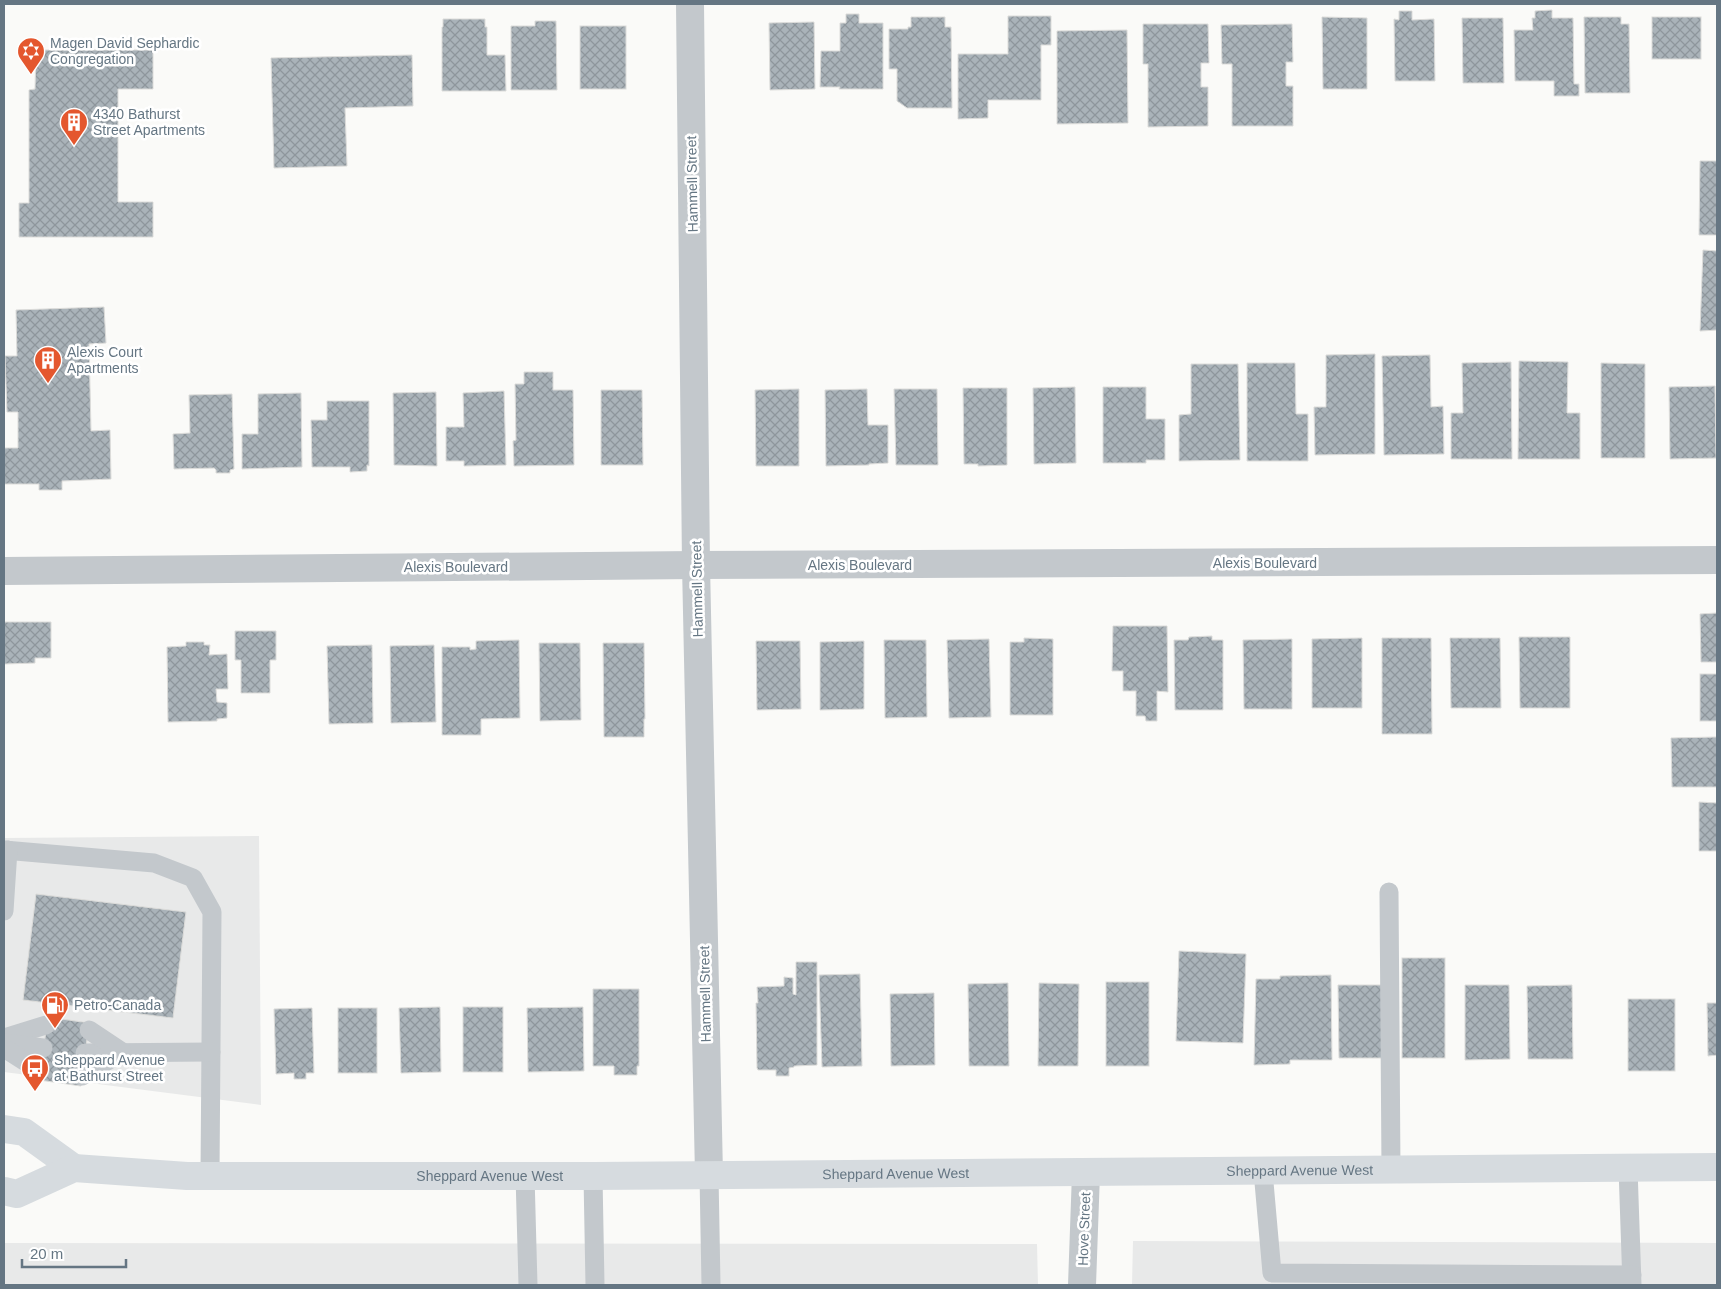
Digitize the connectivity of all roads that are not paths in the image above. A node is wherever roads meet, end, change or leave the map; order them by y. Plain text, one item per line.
1 (690, 4) edge
2 (1717, 560) edge
3 (696, 565) junction
4 (4, 571) edge
5 (6, 850) edge
6 (1389, 892) dead end
7 (4, 911) edge
8 (46, 1025) dead end
9 (89, 1030) dead end
10 (4, 1038) edge
11 (4, 1043) edge
12 (4, 1048) edge
13 (43, 1048) dead end
14 (122, 1052) junction
15 (210, 1052) junction
16 (85, 1053) dead end
17 (40, 1071) dead end
18 (82, 1076) dead end
19 (4, 1129) edge
20 (1717, 1167) edge
21 (74, 1168) junction
22 (1628, 1168) junction
23 (1391, 1170) junction
24 (1263, 1171) junction
25 (1086, 1172) junction
26 (210, 1175) junction
27 (525, 1175) junction
28 (709, 1175) junction
29 (594, 1176) junction
30 (4, 1191) edge
31 (1632, 1280) edge
32 (528, 1285) edge
33 (595, 1285) edge
34 (711, 1285) edge
35 (1082, 1285) edge

1 - 3 street, Hammell Street
2 - 3 street, Alexis Boulevard
3 - 4 street, Alexis Boulevard
3 - 28 street, Hammell Street
5 - 7 lane
5 - 15 lane
6 - 23 lane
8 - 10 lane
9 - 14 lane
11 - 13 lane
12 - 17 lane
14 - 15 lane
14 - 16 lane
14 - 18 lane
15 - 26 lane
19 - 21 main road
20 - 22 main road, Sheppard Avenue West
21 - 26 main road, Sheppard Avenue West
21 - 30 main road, Sheppard Avenue West
22 - 23 main road, Sheppard Avenue West
22 - 31 lane
23 - 24 main road, Sheppard Avenue West
24 - 25 main road, Sheppard Avenue West
24 - 31 lane
25 - 28 main road, Sheppard Avenue West
25 - 35 street, Hove Street
26 - 27 main road, Sheppard Avenue West
27 - 29 main road, Sheppard Avenue West
27 - 32 lane
28 - 29 main road, Sheppard Avenue West
28 - 34 lane
29 - 33 lane

